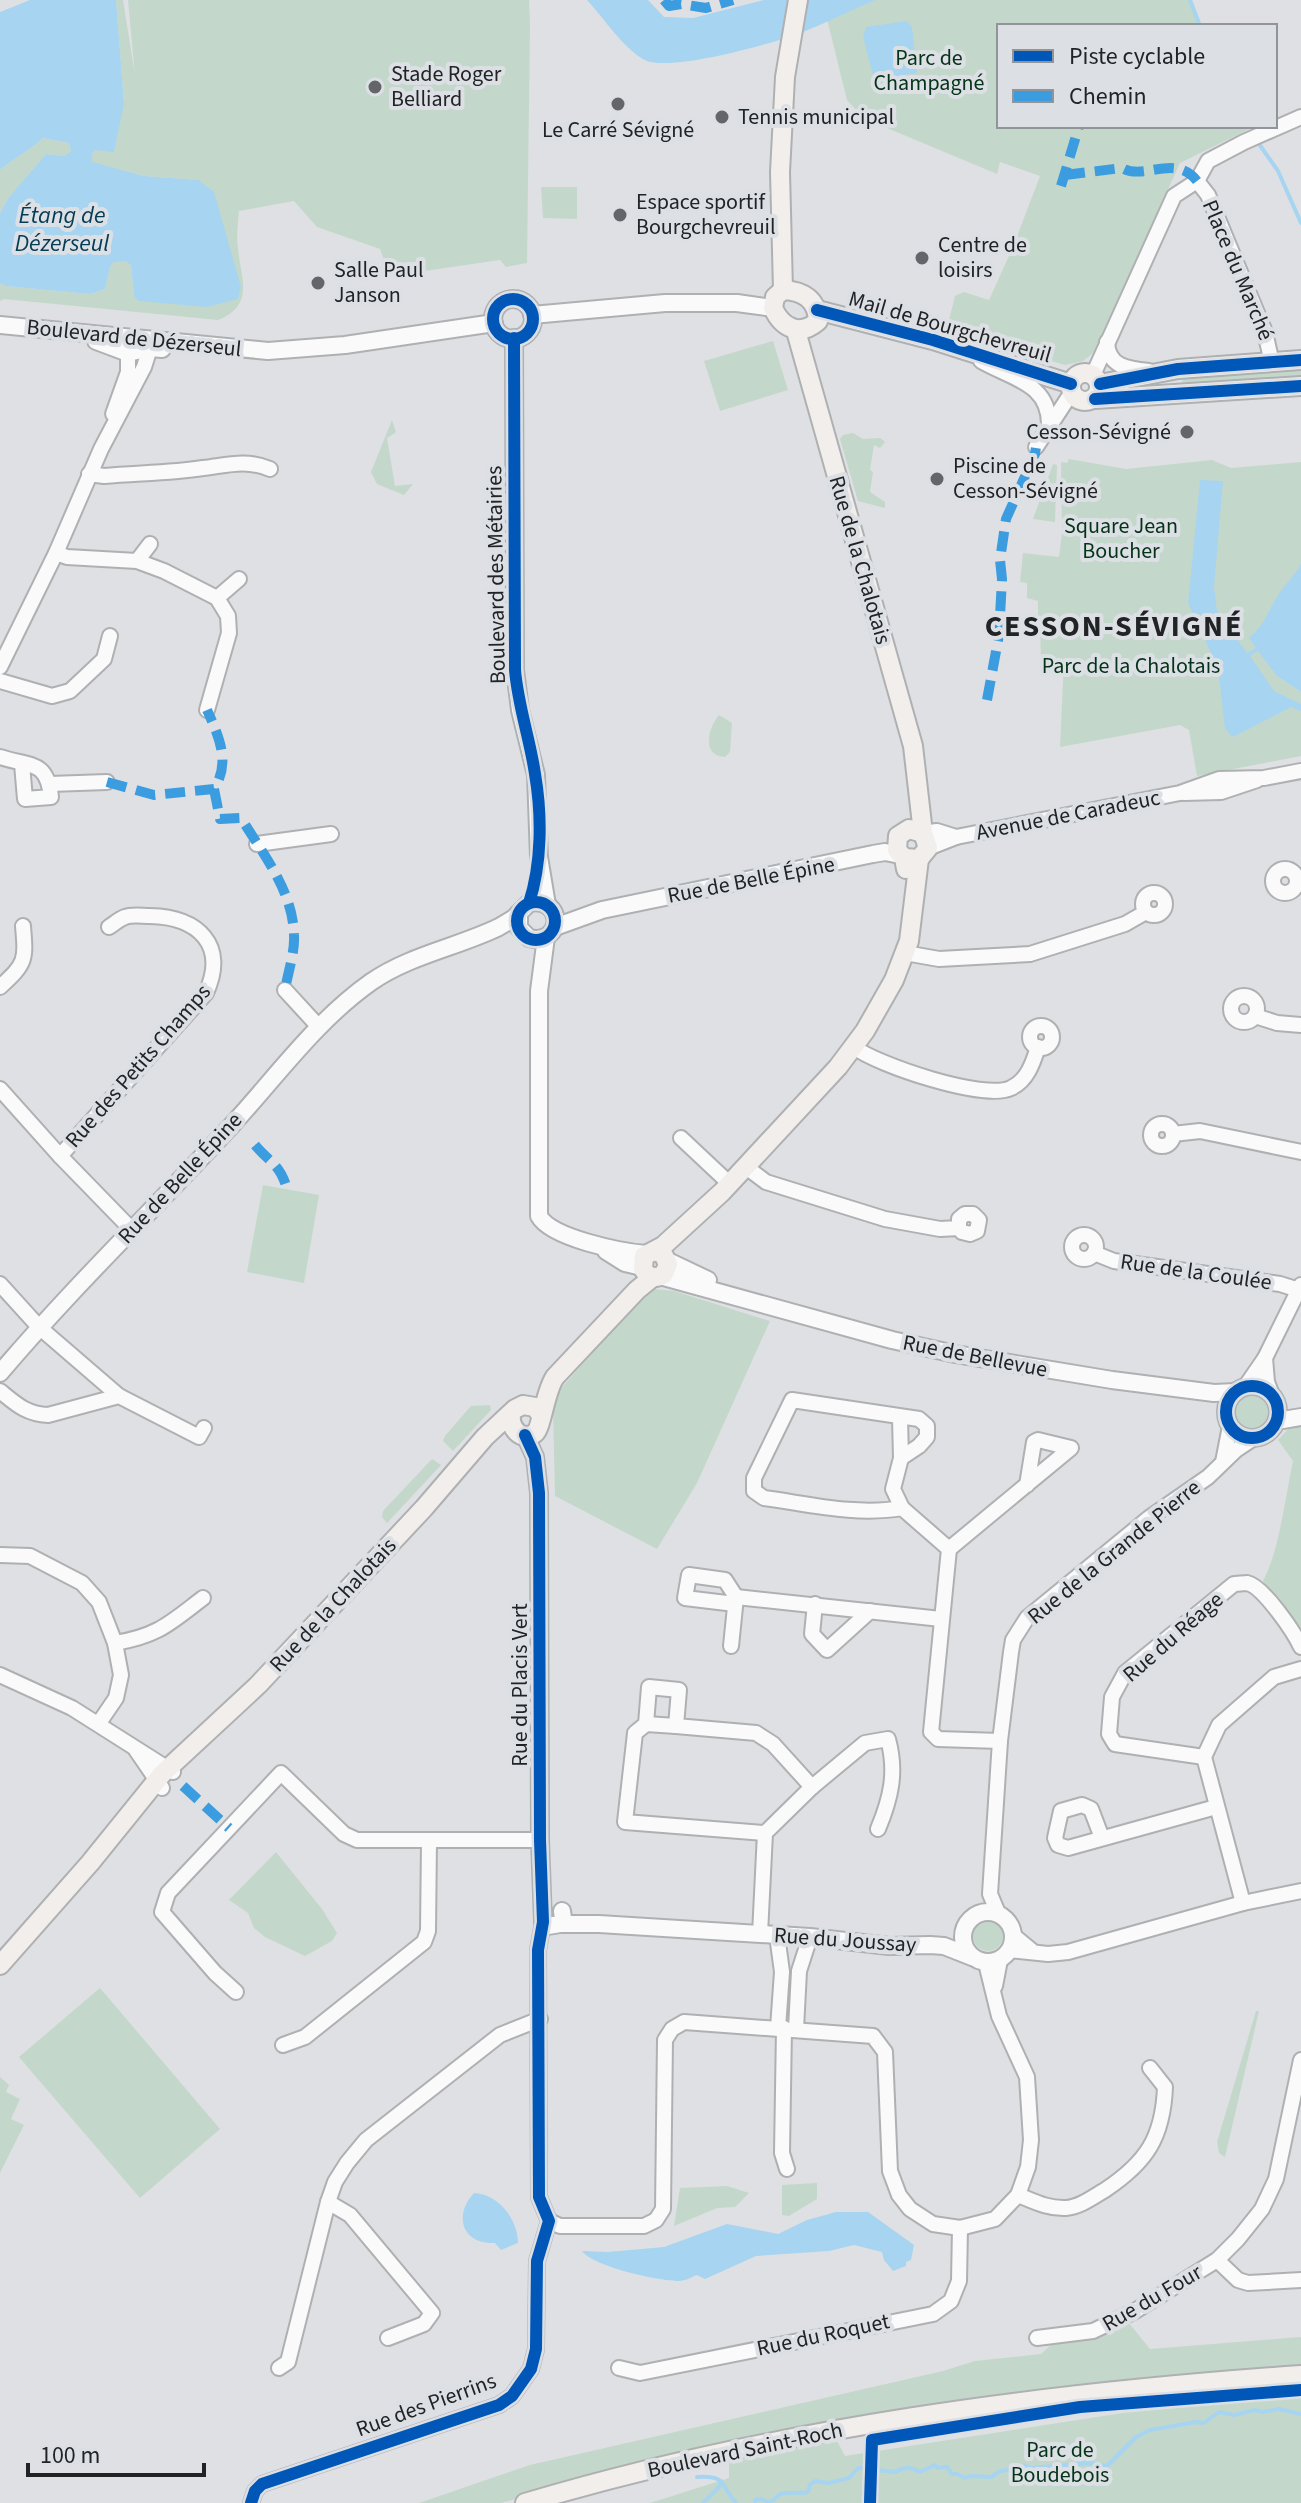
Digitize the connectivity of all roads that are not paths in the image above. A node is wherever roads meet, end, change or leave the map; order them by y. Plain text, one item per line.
1 (798, 0) edge
2 (1301, 117) edge
3 (1197, 181) junction
4 (791, 290) junction
5 (773, 308) junction
6 (817, 310) junction
7 (532, 315) junction
8 (494, 323) junction
9 (0, 325) edge
10 (796, 331) junction
11 (514, 338) junction
12 (1107, 341) junction
13 (151, 343) junction
14 (963, 351) junction
15 (128, 353) junction
16 (1301, 360) edge
17 (1272, 363) junction
18 (1157, 372) junction
19 (1096, 386) junction
20 (1301, 386) edge
21 (1072, 389) junction
22 (1049, 426) junction
23 (1036, 447) dead end
24 (101, 449) junction
25 (270, 469) dead end
26 (89, 474) junction
27 (150, 544) dead end
28 (56, 553) junction
29 (137, 561) junction
30 (239, 579) dead end
31 (217, 598) junction
32 (110, 636) dead end
33 (0, 667) edge
34 (0, 681) edge
35 (207, 710) dead end
36 (0, 757) edge
37 (22, 764) junction
38 (1301, 771) edge
39 (107, 782) dead end
40 (50, 784) junction
41 (331, 834) dead end
42 (257, 844) dead end
43 (914, 847) junction
44 (539, 857) junction
45 (549, 906) junction
46 (524, 909) junction
47 (602, 910) junction
48 (1146, 912) dead end
49 (23, 926) dead end
50 (109, 927) dead end
51 (550, 932) junction
52 (485, 934) junction
53 (526, 937) junction
54 (905, 953) junction
55 (0, 987) edge
56 (285, 990) dead end
57 (539, 991) junction
58 (1255, 1016) dead end
59 (1301, 1025) edge
60 (319, 1027) junction
61 (854, 1047) junction
62 (1038, 1047) dead end
63 (0, 1089) edge
64 (1173, 1134) dead end
65 (681, 1138) dead end
66 (1301, 1152) edge
67 (60, 1156) junction
68 (746, 1167) junction
69 (730, 1184) junction
70 (959, 1228) dead end
71 (131, 1229) junction
72 (1094, 1253) dead end
73 (654, 1264) junction
74 (0, 1284) edge
75 (1300, 1288) edge
76 (39, 1327) junction
77 (1265, 1358) junction
78 (0, 1373) edge
79 (1241, 1389) junction
80 (1192, 1390) junction
81 (0, 1391) edge
82 (119, 1396) junction
83 (1275, 1407) junction
84 (1301, 1411) edge
85 (1301, 1417) edge
86 (900, 1418) junction
87 (1228, 1420) junction
88 (527, 1421) junction
89 (204, 1428) dead end
90 (1254, 1438) junction
91 (901, 1458) junction
92 (1223, 1463) junction
93 (1027, 1485) dead end
94 (902, 1508) junction
95 (949, 1549) junction
96 (0, 1555) edge
97 (203, 1598) dead end
98 (815, 1604) junction
99 (870, 1611) junction
100 (941, 1619) junction
101 (115, 1643) junction
102 (731, 1646) dead end
103 (1301, 1647) edge
104 (1301, 1669) edge
105 (0, 1675) edge
106 (99, 1723) junction
107 (646, 1724) junction
108 (676, 1726) junction
109 (1000, 1741) junction
110 (1204, 1757) junction
111 (165, 1778) junction
112 (812, 1787) junction
113 (1216, 1807) junction
114 (878, 1829) dead end
115 (765, 1833) junction
116 (1102, 1838) dead end
117 (540, 1840) junction
118 (429, 1841) junction
119 (1301, 1891) edge
120 (1243, 1903) junction
121 (990, 1913) junction
122 (553, 1917) junction
123 (963, 1931) junction
124 (768, 1935) junction
125 (810, 1937) junction
126 (930, 1945) junction
127 (996, 1953) junction
128 (0, 1965) edge
129 (236, 1992) dead end
130 (540, 2019) junction
131 (786, 2028) junction
132 (283, 2045) dead end
133 (1301, 2060) edge
134 (1150, 2068) dead end
135 (1299, 2086) edge
136 (787, 2169) dead end
137 (1018, 2195) junction
138 (328, 2202) junction
139 (549, 2221) junction
140 (960, 2228) junction
141 (1217, 2260) junction
142 (1301, 2280) edge
143 (388, 2338) dead end
144 (1037, 2338) dead end
145 (279, 2368) dead end
146 (619, 2368) dead end
147 (1301, 2375) edge
148 (251, 2503) edge
149 (525, 2503) edge

1 - 4 main road
2 - 3 street
3 - 12 street
3 - 17 street, Place du Marché
4 - 5 main road
4 - 6 main road
5 - 7 street
5 - 10 main road
6 - 10 main road
6 - 14 main road, Mail de Bourgchevreuil
7 - 8 street
7 - 11 street
8 - 11 street
8 - 13 street, Boulevard de Dézerseul
9 - 13 street, Boulevard de Dézerseul
9 - 15 street, Boulevard de Dézerseul
10 - 43 main road, Rue de la Chalotais
11 - 44 street, Boulevard des Métairies
12 - 18 street
12 - 19 street
13 - 15 street, Boulevard de Dézerseul
13 - 24 street
14 - 21 main road, Mail de Bourgchevreuil
14 - 22 street, Mail de Bourgchevreuil
15 - 24 street
16 - 17 main road
17 - 18 main road
18 - 19 main road
19 - 20 main road
19 - 21 main road
19 - 21 main road, Mail de Bourgchevreuil
21 - 22 street
22 - 23 street
24 - 26 street
25 - 26 street
26 - 28 street
27 - 29 street
28 - 29 street
28 - 33 street
29 - 31 street
30 - 31 street
31 - 35 street
32 - 34 street
36 - 37 street
37 - 40 street
37 - 40 street
38 - 43 street, Avenue de Caradeuc
39 - 40 street
41 - 42 street
43 - 47 street, Rue de Belle Épine
43 - 54 main road, Rue de la Chalotais
44 - 45 street, Boulevard des Métairies
44 - 46 street, Boulevard des Métairies
45 - 46 street
45 - 47 street, Rue de Belle Épine
45 - 51 street
46 - 52 street, Rue de Belle Épine
46 - 53 street
47 - 51 street, Rue de Belle Épine
48 - 54 street
49 - 55 street
50 - 67 street, Rue des Petits Champs
51 - 53 street
51 - 57 street
52 - 53 street, Rue de Belle Épine
52 - 60 street, Rue de Belle Épine
53 - 57 street
54 - 61 main road, Rue de la Chalotais
56 - 60 street
57 - 73 street
58 - 59 street
60 - 71 street, Rue de Belle Épine
61 - 62 street
61 - 68 main road, Rue de la Chalotais
63 - 67 street, Rue des Petits Champs
64 - 66 street
65 - 69 street
67 - 71 street, Rue des Petits Champs
68 - 69 main road, Rue de la Chalotais
68 - 70 street
69 - 73 main road, Rue de la Chalotais
71 - 76 street, Rue de Belle Épine
72 - 75 street, Rue de la Coulée
73 - 80 street, Rue de Bellevue
73 - 88 main road, Rue de la Chalotais
74 - 76 street
75 - 77 street, Rue de la Coulée
76 - 78 street, Rue de Belle Épine
76 - 82 street
77 - 79 street, Rue de la Coulée
77 - 83 street
79 - 80 street, Rue de Bellevue
79 - 83 street
79 - 87 street
80 - 87 street, Rue de Bellevue
81 - 82 street
82 - 89 street
83 - 84 street
83 - 85 street
83 - 90 street
86 - 91 street
86 - 91 street
86 - 94 street
87 - 90 street
87 - 92 street
88 - 111 main road, Rue de la Chalotais
88 - 117 street, Rue du Placis Vert
90 - 92 street, Rue de la Grande Pierre
91 - 94 street
92 - 109 street, Rue de la Grande Pierre
93 - 95 street
94 - 95 street
95 - 100 street
96 - 101 street
97 - 101 street
98 - 99 street
98 - 99 street
98 - 102 street
99 - 100 street
100 - 109 street
101 - 106 street
103 - 110 street, Rue du Réage
104 - 110 street
105 - 106 street
106 - 111 street
107 - 108 street
107 - 108 street
107 - 115 street
108 - 112 street
109 - 121 street, Rue de la Grande Pierre
110 - 113 street
111 - 128 main road, Rue de la Chalotais
112 - 114 street
112 - 115 street
113 - 116 street
113 - 120 street
115 - 124 street, Rue du Joussay
117 - 118 street
117 - 122 street, Rue du Placis Vert
118 - 129 street
118 - 132 street
119 - 120 street
120 - 127 street
121 - 123 street
121 - 127 street
122 - 124 street, Rue du Joussay
122 - 130 street
123 - 126 street, Rue du Joussay
123 - 127 street
124 - 125 street, Rue du Joussay
124 - 131 street
125 - 126 street, Rue du Joussay
125 - 131 street
126 - 127 street, Rue du Joussay
127 - 137 street
130 - 138 street
130 - 139 street
131 - 136 street
131 - 139 street
131 - 140 street
133 - 135 street, Rue du Four
134 - 137 street
135 - 141 street, Rue du Four
137 - 140 street
138 - 143 street
138 - 145 street
139 - 148 street, Rue des Pierrins
140 - 146 street, Rue du Roquet
141 - 142 street, Rue du Four
141 - 144 street, Rue du Four
147 - 149 main road, Boulevard Saint-Roch

